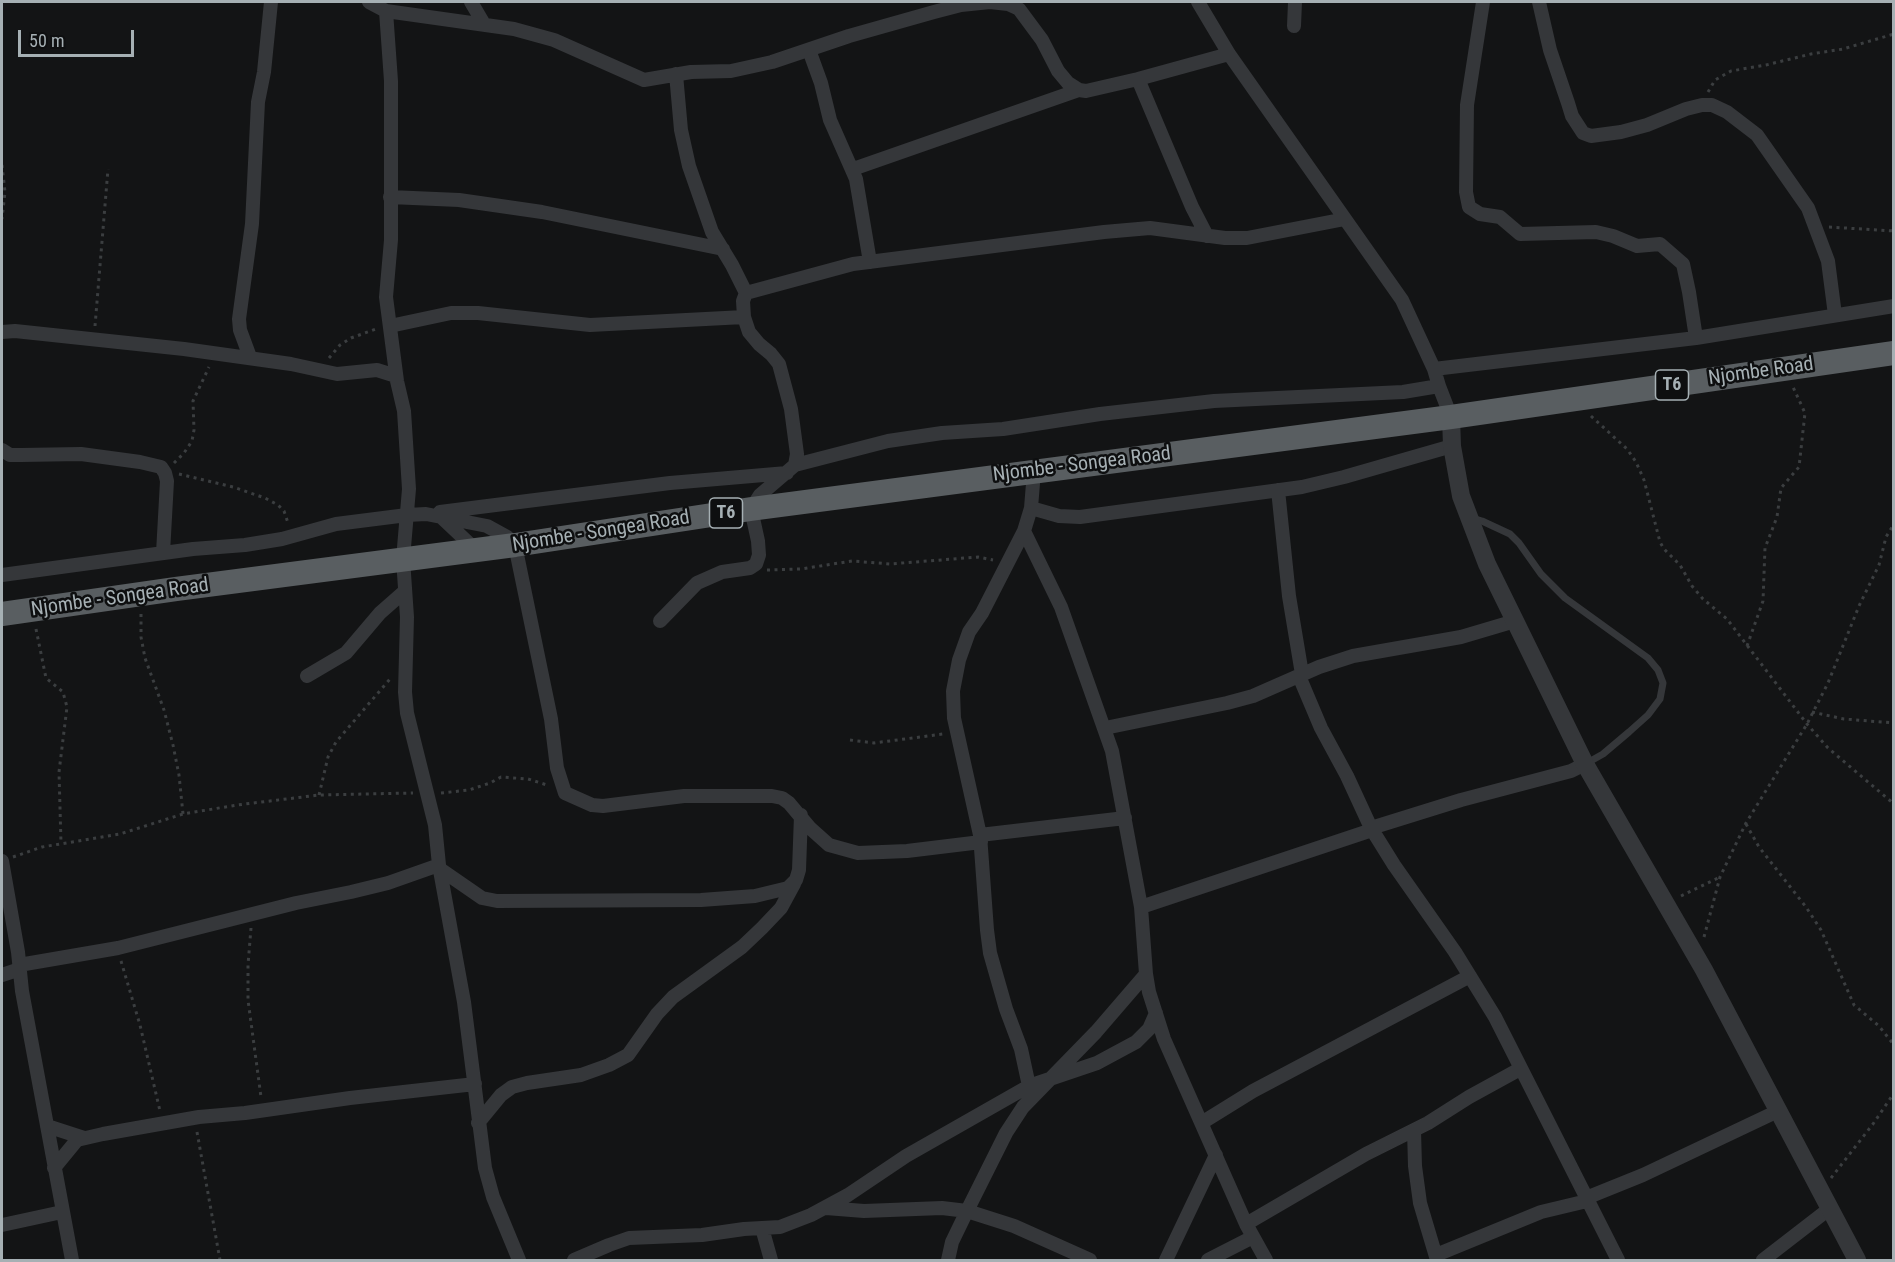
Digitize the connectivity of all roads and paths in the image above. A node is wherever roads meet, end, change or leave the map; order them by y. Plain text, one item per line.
1 (271, 2) edge
2 (369, 2) edge
3 (471, 2) edge
4 (1198, 2) edge
5 (1295, 2) edge
6 (1483, 2) edge
7 (1539, 2) edge
8 (971, 3) edge
9 (386, 11) junction
10 (484, 24) junction
11 (1293, 26) dead end
12 (1893, 34) edge
13 (808, 50) junction
14 (1229, 54) junction
15 (676, 74) junction
16 (1138, 79) junction
17 (1079, 90) junction
18 (1702, 105) junction
19 (2, 165) edge
20 (108, 169) dead end
21 (853, 169) junction
22 (390, 197) junction
23 (2, 219) edge
24 (1345, 219) junction
25 (1815, 226) junction
26 (1893, 231) edge
27 (1207, 236) junction
28 (723, 249) junction
29 (870, 262) junction
30 (746, 293) junction
31 (1893, 306) edge
32 (1835, 315) junction
33 (744, 317) junction
34 (390, 326) junction
35 (2, 332) edge
36 (1696, 338) junction
37 (94, 340) junction
38 (1893, 352) edge
39 (219, 353) junction
40 (250, 357) junction
41 (1434, 369) junction
42 (1783, 369) junction
43 (324, 371) junction
44 (396, 376) junction
45 (1438, 386) junction
46 (1572, 399) junction
47 (1450, 417) junction
48 (1452, 446) junction
49 (2, 450) edge
50 (791, 469) junction
51 (1034, 471) junction
52 (168, 473) junction
53 (1278, 490) junction
54 (1031, 508) junction
55 (751, 509) junction
56 (407, 515) junction
57 (433, 515) junction
58 (1469, 518) junction
59 (1893, 524) edge
60 (1024, 531) junction
61 (289, 537) junction
62 (515, 545) junction
63 (475, 549) junction
64 (163, 553) junction
65 (403, 559) junction
66 (1006, 565) junction
67 (750, 568) junction
68 (2, 575) edge
69 (405, 591) junction
70 (142, 594) junction
71 (33, 610) junction
72 (2, 614) edge
73 (660, 621) dead end
74 (1515, 621) junction
75 (1747, 646) junction
76 (405, 658) junction
77 (1300, 675) junction
78 (307, 676) dead end
79 (1812, 712) junction
80 (1893, 723) edge
81 (1807, 724) junction
82 (1105, 728) junction
83 (957, 732) junction
84 (850, 740) dead end
85 (1586, 764) junction
86 (427, 793) junction
87 (565, 793) junction
88 (319, 795) junction
89 (1893, 804) edge
90 (183, 814) junction
91 (801, 815) junction
92 (1125, 818) junction
93 (1746, 823) junction
94 (1372, 829) junction
95 (981, 839) junction
96 (62, 843) junction
97 (2, 863) edge
98 (440, 867) junction
99 (1720, 877) junction
100 (796, 880) junction
101 (1665, 903) junction
102 (1141, 907) junction
103 (254, 913) junction
104 (118, 948) junction
105 (1697, 957) junction
106 (20, 967) junction
107 (1146, 974) junction
108 (2, 975) edge
109 (1470, 976) junction
110 (1156, 1013) junction
111 (1893, 1045) edge
112 (1520, 1069) junction
113 (1047, 1080) junction
114 (475, 1084) junction
115 (1029, 1086) junction
116 (1893, 1093) edge
117 (263, 1111) junction
118 (1778, 1111) junction
119 (199, 1117) junction
120 (163, 1122) junction
121 (1203, 1122) junction
122 (478, 1123) junction
123 (47, 1126) junction
124 (1414, 1130) junction
125 (84, 1138) junction
126 (1216, 1155) junction
127 (54, 1168) junction
128 (1820, 1191) junction
129 (1586, 1199) junction
130 (826, 1208) junction
131 (1829, 1209) junction
132 (967, 1211) junction
133 (62, 1212) junction
134 (1246, 1224) junction
135 (2, 1225) edge
136 (762, 1228) junction
137 (1252, 1237) junction
138 (1436, 1258) edge
139 (515, 1259) edge
140 (72, 1260) edge
141 (220, 1260) edge
142 (574, 1260) edge
143 (771, 1260) edge
144 (948, 1260) edge
145 (1090, 1260) edge
146 (1166, 1260) edge
147 (1208, 1260) edge
148 (1266, 1260) edge
149 (1618, 1260) edge
150 (1763, 1260) edge
151 (1857, 1260) edge

1 - 40 street
2 - 9 street
3 - 10 street
4 - 14 street
5 - 11 street
6 - 36 street
7 - 18 street
8 - 13 street
8 - 17 street
9 - 10 street
9 - 22 street
10 - 15 street
12 - 18 path
13 - 15 street
13 - 21 street
14 - 16 street
14 - 24 street
15 - 28 street
16 - 17 street
16 - 27 street
17 - 21 street
18 - 25 street
19 - 23 path
20 - 37 path
21 - 29 street
22 - 28 street
22 - 34 street
24 - 27 street
24 - 41 street
25 - 26 path
25 - 32 street
27 - 29 street
28 - 30 street
29 - 30 street
30 - 33 street
31 - 32 street
32 - 36 street
33 - 34 street
33 - 50 street
34 - 43 path
34 - 44 street
35 - 37 street
36 - 41 street
37 - 39 street
38 - 42 highway, Njombe Road / T6
39 - 40 street
39 - 52 path
40 - 43 street
41 - 45 street
42 - 46 highway, Njombe Road / T6
42 - 75 path
43 - 44 street
44 - 56 street
45 - 47 street
45 - 50 street
46 - 47 highway, Njombe Road / T6
46 - 75 path
47 - 48 street
47 - 51 highway, Njombe - Songea Road / T6
48 - 53 street
48 - 58 street
49 - 52 street
50 - 55 street
50 - 57 street
51 - 54 street
51 - 55 highway, Njombe - Songea Road / T6
52 - 61 path
52 - 64 street
53 - 54 street
53 - 77 street
54 - 60 street
55 - 62 highway, Njombe - Songea Road / T6
55 - 67 street
56 - 57 street
56 - 61 street
56 - 65 street
57 - 62 street
57 - 63 street
58 - 74 street
58 - 85 lane
59 - 79 path
60 - 66 street
60 - 82 street
61 - 64 street
62 - 63 highway, Njombe - Songea Road / T6
62 - 87 street
63 - 65 highway, Njombe - Songea Road / T6
64 - 68 street
65 - 69 street
65 - 70 highway, Njombe - Songea Road / T6
66 - 67 path
66 - 83 street
67 - 73 street
69 - 76 street
69 - 78 street
70 - 71 highway, Njombe - Songea Road / T6
70 - 90 path
71 - 72 highway, Njombe - Songea Road / T6
71 - 96 path
74 - 77 street
74 - 85 street
75 - 81 path
76 - 86 street
76 - 88 path
77 - 82 street
77 - 94 street
79 - 80 path
79 - 81 path
81 - 89 path
81 - 93 path
82 - 92 street
83 - 84 path
83 - 95 street
85 - 94 street
85 - 101 street
86 - 87 path
86 - 88 path
86 - 98 street
87 - 91 street
88 - 90 path
90 - 96 path
91 - 95 street
91 - 100 street
92 - 95 street
92 - 102 street
93 - 99 path
93 - 111 path
94 - 102 street
94 - 109 street
95 - 115 street
96 - 97 path
97 - 106 street
98 - 100 street
98 - 103 street
98 - 114 street
99 - 101 path
99 - 105 path
100 - 122 street
101 - 105 street
102 - 107 street
103 - 104 street
103 - 117 path
104 - 106 street
104 - 120 path
105 - 118 street
106 - 108 street
106 - 123 street
107 - 110 street
107 - 113 street
109 - 112 street
109 - 121 street
110 - 113 street
110 - 121 street
112 - 124 street
112 - 129 street
113 - 115 street
113 - 132 street
114 - 117 street
114 - 122 street
115 - 130 street
116 - 128 path
117 - 119 street
118 - 128 street
118 - 129 street
119 - 120 street
119 - 141 path
120 - 125 street
121 - 126 street
122 - 139 street
123 - 125 street
123 - 127 street
124 - 134 street
124 - 138 street
125 - 127 street
126 - 134 street
126 - 146 street
127 - 133 street
128 - 131 street
129 - 138 street
129 - 149 street
130 - 132 street
130 - 136 street
131 - 150 street
131 - 151 street
132 - 144 street
132 - 145 street
133 - 135 street
133 - 140 street
134 - 137 street
136 - 142 street
136 - 143 street
137 - 147 street
137 - 148 street

